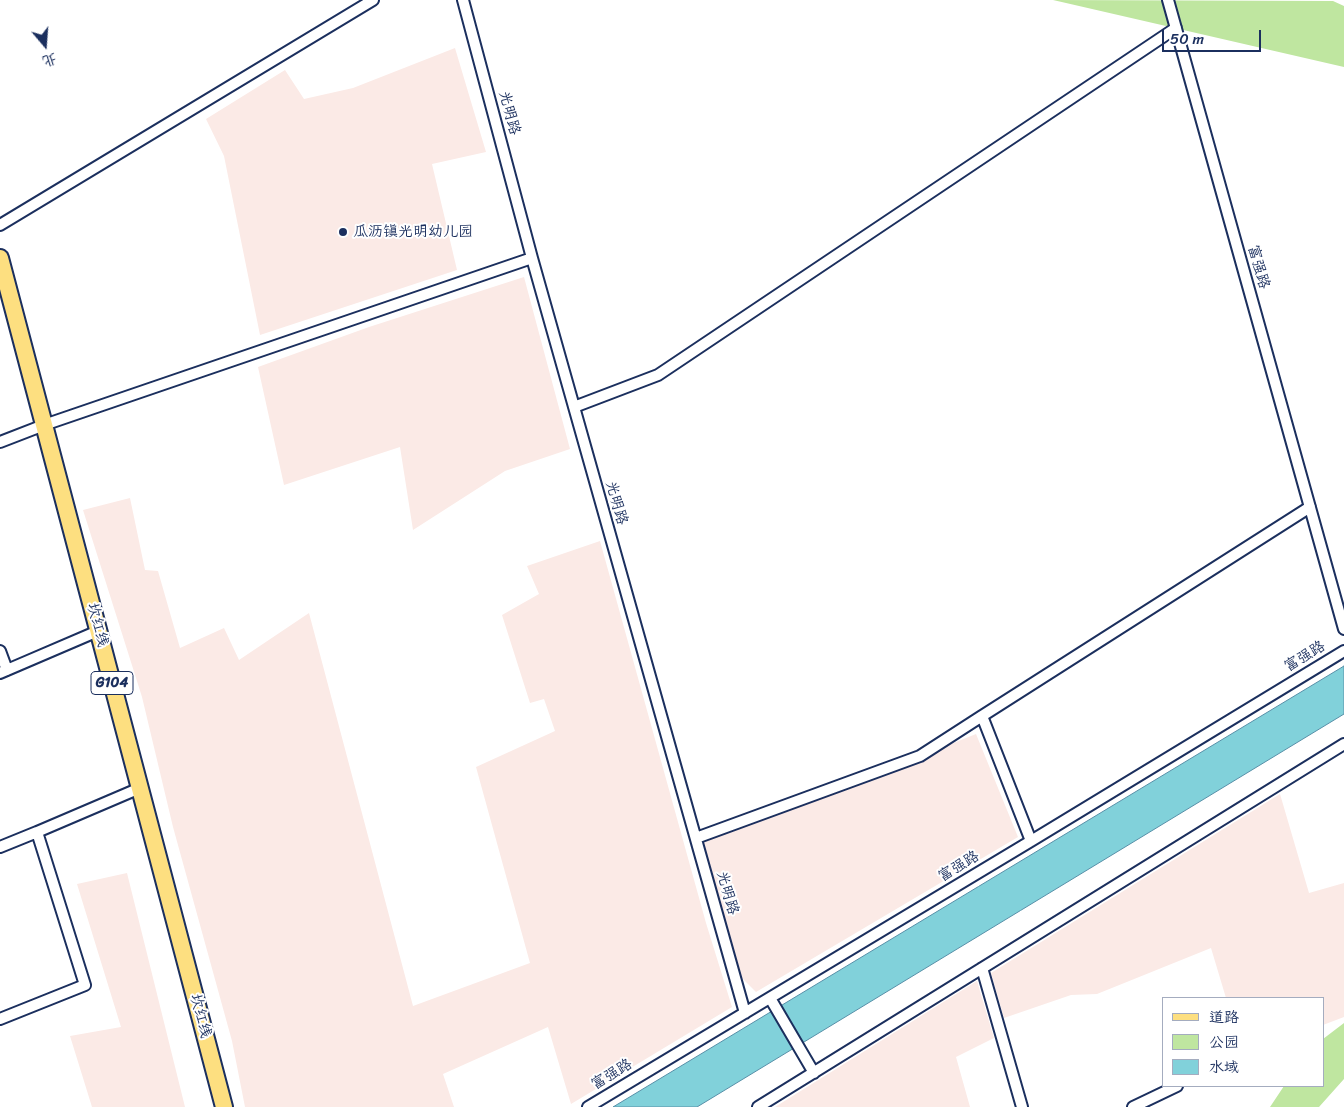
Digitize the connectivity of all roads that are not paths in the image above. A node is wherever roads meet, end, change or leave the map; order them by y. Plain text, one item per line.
1 (373, 0) edge
2 (464, 0) edge
3 (1168, 0) edge
4 (1176, 28) junction
5 (0, 225) edge
6 (0, 258) edge
7 (532, 258) junction
8 (574, 407) junction
9 (44, 424) junction
10 (0, 442) edge
11 (1310, 507) junction
12 (1344, 629) edge
13 (98, 631) junction
14 (0, 651) edge
15 (1344, 651) edge
16 (3, 671) edge
17 (982, 716) junction
18 (1344, 744) edge
19 (140, 788) junction
20 (37, 832) junction
21 (696, 838) junction
22 (1031, 841) junction
23 (0, 847) edge
24 (982, 968) junction
25 (772, 1001) junction
26 (745, 1013) junction
27 (0, 1019) edge
28 (814, 1073) junction
29 (1174, 1087) edge
30 (224, 1107) edge
31 (588, 1107) edge
32 (758, 1107) edge
33 (1022, 1107) edge
34 (1133, 1107) edge

1 - 5 street
2 - 7 street, 光明路
3 - 4 street, 富强路
4 - 8 street
4 - 11 street, 富强路
6 - 9 main road, 坎红线 / G104
7 - 8 street, 光明路
7 - 9 street
8 - 21 street, 光明路
9 - 10 street
9 - 13 main road, 坎红线 / G104
11 - 12 street, 富强路
11 - 17 street
13 - 16 street
13 - 19 main road, 坎红线 / G104
14 - 16 street
15 - 22 street, 富强路
17 - 21 street
17 - 22 street
18 - 24 street
19 - 20 street
19 - 30 main road, 坎红线 / G104
20 - 23 street
20 - 27 street
21 - 26 street, 光明路
22 - 25 street, 富强路
24 - 28 street
24 - 33 street
25 - 26 street, 富强路
25 - 28 street
26 - 31 street, 富强路
28 - 32 street
29 - 34 street

